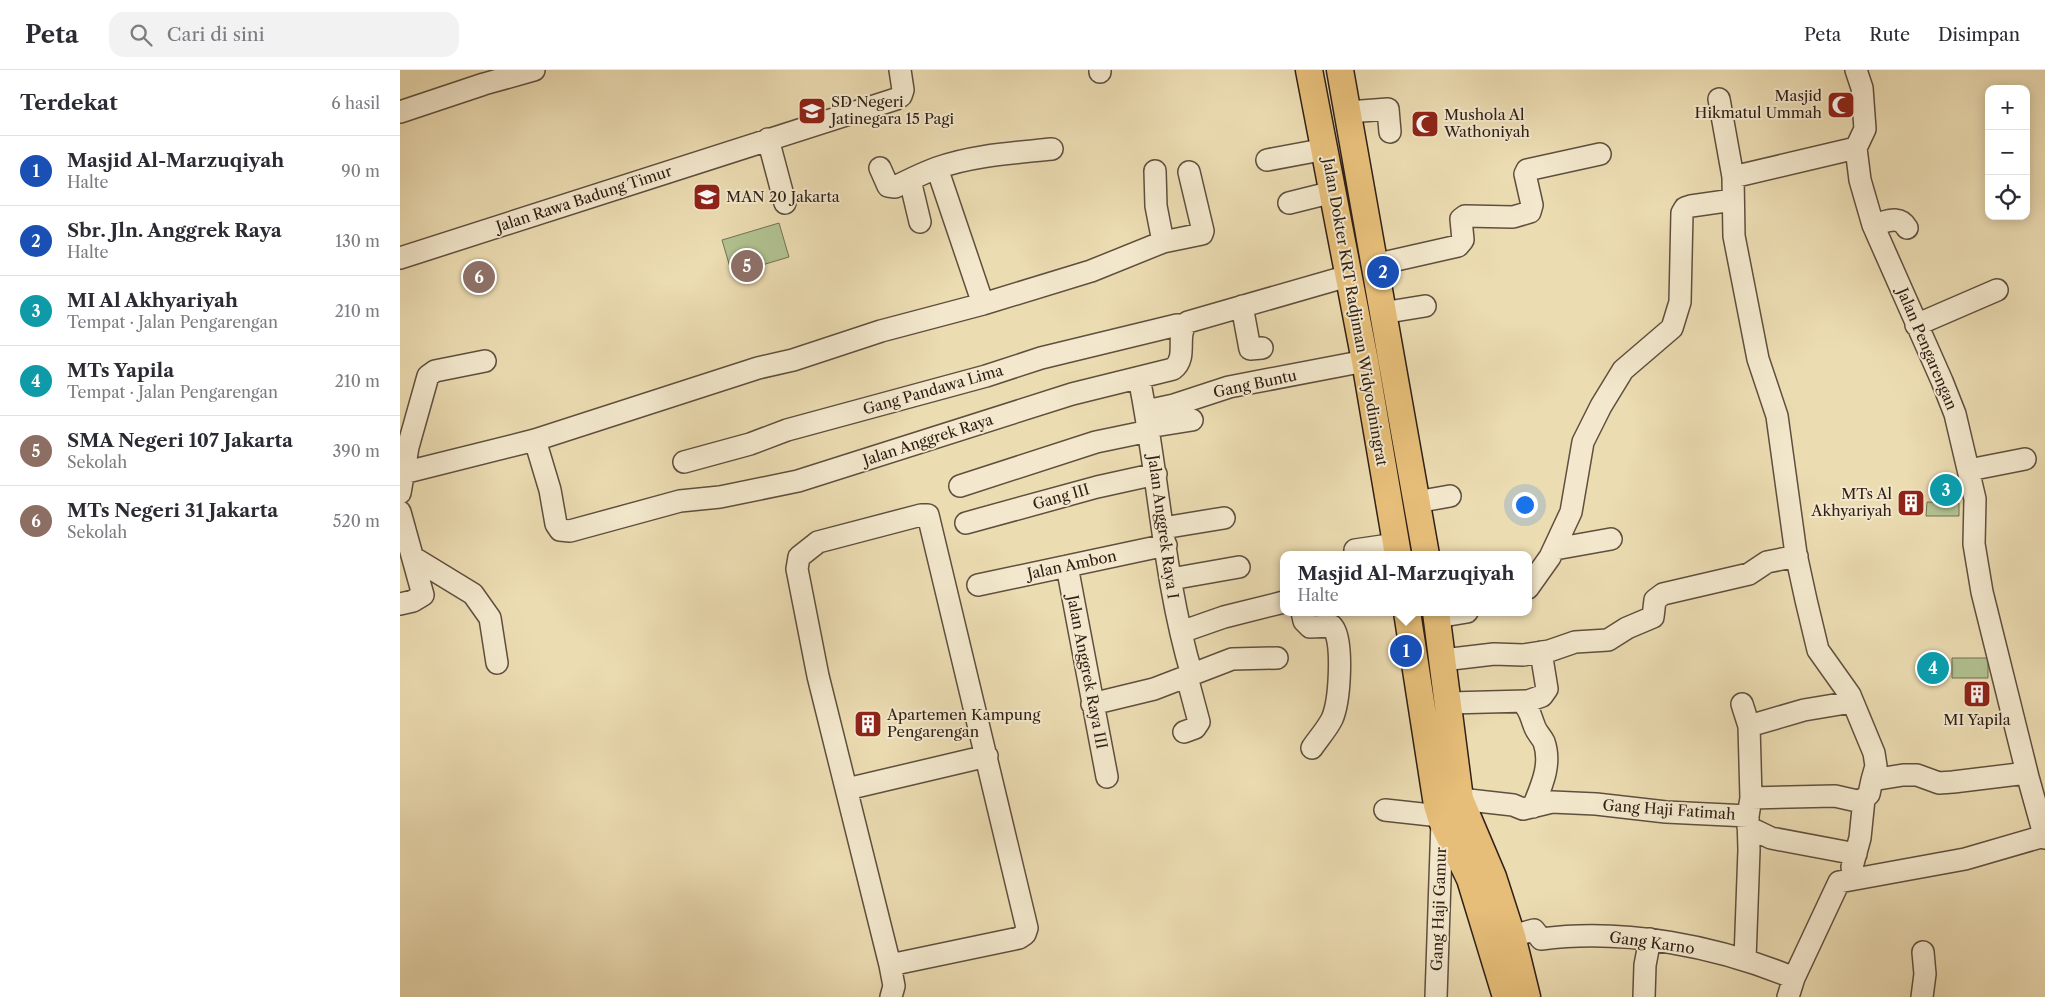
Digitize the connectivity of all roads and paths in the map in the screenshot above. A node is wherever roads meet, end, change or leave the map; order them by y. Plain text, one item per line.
1 (534, 70) edge
2 (900, 70) edge
3 (1309, 70) edge
4 (1340, 70) edge
5 (1856, 70) edge
6 (1719, 99) dead end
7 (400, 112) edge
8 (1348, 112) junction
9 (1390, 132) dead end
10 (768, 139) junction
11 (1856, 148) junction
12 (1052, 149) dead end
13 (1326, 149) junction
14 (1600, 154) dead end
15 (1267, 160) dead end
16 (880, 168) dead end
17 (937, 168) junction
18 (1155, 171) dead end
19 (1188, 172) dead end
20 (1733, 177) junction
21 (910, 180) junction
22 (1333, 192) junction
23 (1733, 200) junction
24 (785, 203) dead end
25 (1289, 203) dead end
26 (920, 222) dead end
27 (1873, 226) junction
28 (1907, 228) dead end
29 (1163, 242) junction
30 (400, 258) edge
31 (1374, 265) junction
32 (1348, 276) junction
33 (1996, 290) dead end
34 (983, 304) junction
35 (1242, 306) junction
36 (1425, 306) dead end
37 (1382, 313) junction
38 (1184, 325) junction
39 (1916, 325) junction
40 (1262, 348) dead end
41 (485, 361) dead end
42 (1365, 361) junction
43 (1138, 378) junction
44 (1192, 420) dead end
45 (1148, 423) junction
46 (535, 440) junction
47 (2025, 459) dead end
48 (684, 462) dead end
49 (1969, 470) junction
50 (1156, 474) junction
51 (401, 483) edge
52 (960, 486) dead end
53 (1450, 496) dead end
54 (1416, 502) junction
55 (400, 512) edge
56 (1224, 518) dead end
57 (966, 523) dead end
58 (1164, 537) junction
59 (1611, 539) dead end
60 (1397, 549) edge
61 (1555, 549) junction
62 (1355, 550) dead end
63 (1425, 551) edge
64 (1797, 556) junction
65 (414, 558) junction
66 (1067, 566) junction
67 (1239, 568) dead end
68 (1170, 580) junction
69 (1532, 582) edge
70 (978, 585) dead end
71 (1280, 603) edge
72 (400, 604) edge
73 (1303, 616) edge
74 (1408, 616) edge
75 (1436, 616) edge
76 (1181, 632) junction
77 (1541, 652) junction
78 (1277, 658) dead end
79 (1443, 660) junction
80 (497, 663) dead end
81 (1189, 676) junction
82 (1522, 702) junction
83 (1852, 702) junction
84 (1449, 703) junction
85 (1092, 704) junction
86 (1742, 704) dead end
87 (1749, 726) junction
88 (1184, 732) dead end
89 (1312, 748) dead end
90 (987, 756) junction
91 (2027, 773) junction
92 (1107, 777) dead end
93 (847, 789) junction
94 (1868, 789) junction
95 (1460, 799) junction
96 (1533, 807) junction
97 (1386, 810) dead end
98 (1749, 813) junction
99 (1441, 818) junction
100 (2044, 832) edge
101 (1856, 854) junction
102 (1849, 878) junction
103 (1512, 936) junction
104 (1650, 939) junction
105 (1923, 952) dead end
106 (1745, 959) junction
107 (890, 965) junction
108 (1791, 987) edge
109 (891, 997) edge
110 (1436, 997) edge
111 (1506, 997) edge
112 (1527, 997) edge
113 (1644, 997) edge
114 (1922, 997) edge

1 - 7 street
2 - 10 street, Jalan Rawa Badung Timur
3 - 13 main road, Jalan Dokter KRT Radjiman Widyodiningrat
4 - 8 main road, Jalan Dokter KRT Radjiman Widyodiningrat
5 - 11 street, Jalan Pengarengan
6 - 20 street
8 - 9 street
8 - 31 main road, Jalan Dokter KRT Radjiman Widyodiningrat
10 - 24 street
10 - 30 street, Jalan Rawa Badung Timur
11 - 20 street
11 - 27 street, Jalan Pengarengan
12 - 17 street
13 - 15 street
13 - 22 main road, Jalan Dokter KRT Radjiman Widyodiningrat
14 - 31 street
16 - 21 street
17 - 21 street
17 - 34 street
18 - 29 street
19 - 29 street
20 - 23 street
21 - 26 street
22 - 25 street
22 - 32 main road, Jalan Dokter KRT Radjiman Widyodiningrat
23 - 61 street
23 - 64 street
27 - 28 street
27 - 39 street, Jalan Pengarengan
29 - 34 street
31 - 37 main road, Jalan Dokter KRT Radjiman Widyodiningrat
32 - 35 street
32 - 42 main road, Jalan Dokter KRT Radjiman Widyodiningrat
33 - 39 street
34 - 46 street
35 - 38 street
35 - 40 street
36 - 37 street
37 - 54 main road, Jalan Dokter KRT Radjiman Widyodiningrat
38 - 43 street, Jalan Anggrek Raya
38 - 48 street, Gang Pandawa Lima
39 - 49 street, Jalan Pengarengan
41 - 51 street
42 - 45 street, Gang Buntu
42 - 60 main road, Jalan Dokter KRT Radjiman Widyodiningrat
43 - 45 street, Jalan Anggrek Raya I
43 - 46 street, Jalan Anggrek Raya
44 - 45 street
45 - 50 street, Jalan Anggrek Raya I
45 - 52 street
46 - 51 street
47 - 49 street
49 - 91 street, Jalan Pengarengan
50 - 57 street, Gang III
50 - 58 street, Jalan Anggrek Raya I
53 - 54 street
54 - 63 main road, Jalan Dokter KRT Radjiman Widyodiningrat
55 - 65 street
56 - 58 street, Jalan Ambon
58 - 66 street, Jalan Ambon
58 - 68 street, Jalan Anggrek Raya I
59 - 61 street
60 - 62 street
61 - 69 street
64 - 77 street
64 - 83 street
65 - 72 street
65 - 80 street
66 - 70 street, Jalan Ambon
66 - 85 street, Jalan Anggrek Raya III
67 - 68 street
68 - 76 street, Jalan Anggrek Raya I
71 - 76 street
73 - 89 street
74 - 99 main road
75 - 79 main road
76 - 81 street, Jalan Anggrek Raya I
77 - 79 street
77 - 82 street
78 - 81 street
79 - 84 main road
81 - 85 street
81 - 88 street, Jalan Anggrek Raya I
82 - 84 street
82 - 96 street
83 - 87 street
83 - 94 street
84 - 95 main road
85 - 92 street, Jalan Anggrek Raya III
86 - 87 street
87 - 98 street
90 - 93 street
90 - 93 street
90 - 107 street
91 - 94 street, Gang Haji Fatimah
91 - 100 street, Jalan Pengarengan
93 - 107 street
94 - 98 street, Gang Haji Fatimah
94 - 101 street
95 - 96 street, Gang Haji Fatimah
95 - 103 main road
96 - 98 street, Gang Haji Fatimah
97 - 99 street
98 - 101 street
98 - 106 street
99 - 110 street, Gang Haji Gamur
99 - 111 main road
100 - 102 street
101 - 102 street
102 - 108 street
103 - 104 street, Gang Karno
103 - 112 main road
104 - 106 street, Gang Karno
104 - 113 street
105 - 114 street
106 - 108 street, Gang Karno
107 - 109 street

